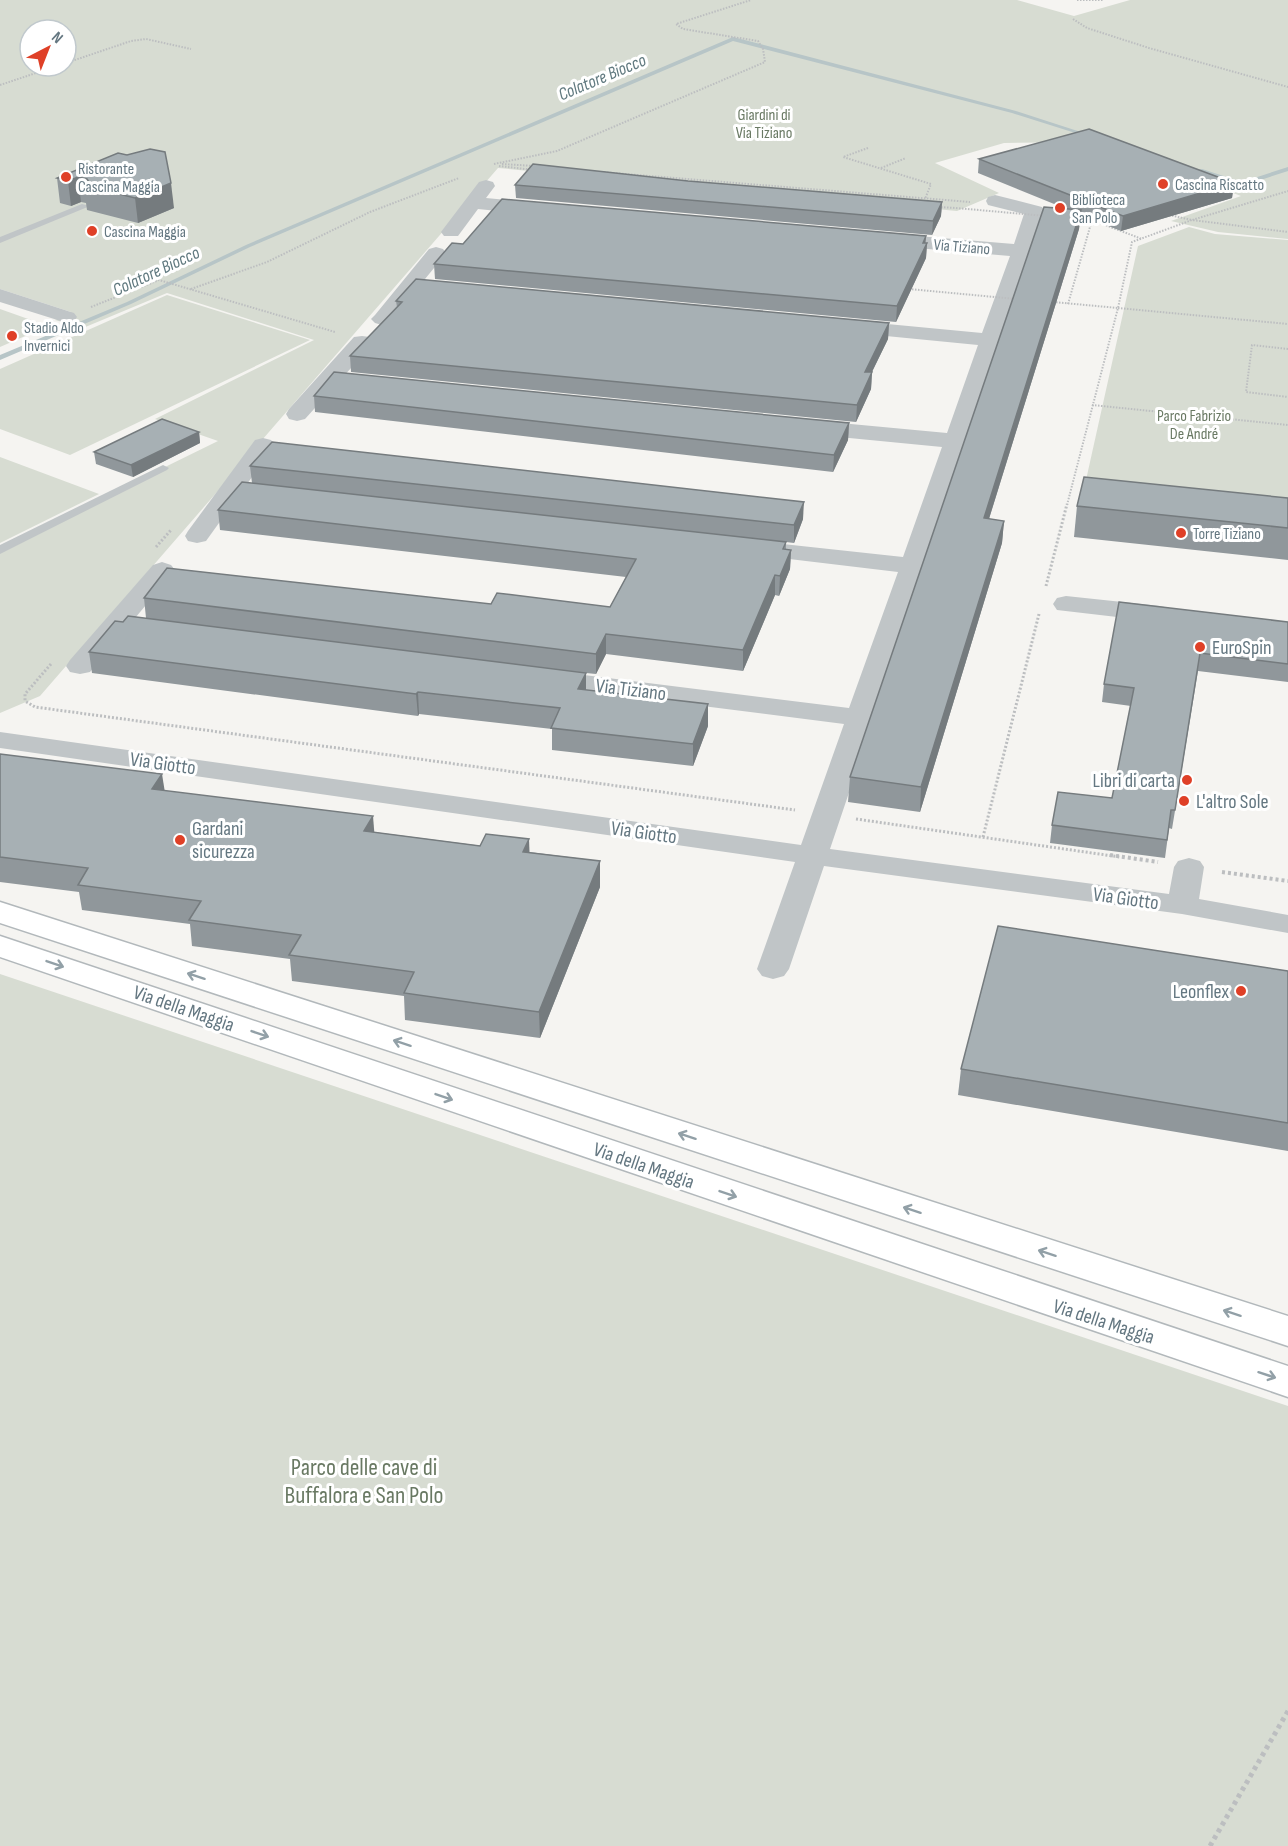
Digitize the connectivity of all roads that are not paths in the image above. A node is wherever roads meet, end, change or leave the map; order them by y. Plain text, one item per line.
1 (491, 170) road end
2 (995, 201) road end
3 (473, 203) junction
4 (85, 206) edge
5 (556, 210) edge
6 (451, 232) dead end
7 (866, 238) edge
8 (0, 240) edge
9 (1021, 251) junction
10 (436, 253) dead end
11 (410, 285) junction
12 (434, 287) edge
13 (0, 295) edge
14 (67, 317) road end
15 (381, 319) dead end
16 (825, 324) edge
17 (353, 339) road end
18 (991, 340) junction
19 (329, 379) junction
20 (353, 381) edge
21 (297, 414) dead end
22 (790, 425) edge
23 (956, 441) junction
24 (263, 445) dead end
25 (163, 468) edge
26 (197, 536) dead end
27 (725, 545) edge
28 (0, 550) edge
29 (156, 562) road end
30 (913, 566) junction
31 (1066, 604) dead end
32 (1183, 617) edge
33 (115, 625) junction
34 (151, 629) edge
35 (68, 663) road end
36 (518, 675) edge
37 (861, 718) junction
38 (0, 740) edge
39 (814, 856) junction
40 (1189, 867) road end
41 (1182, 905) junction
42 (0, 912) edge
43 (1288, 924) edge
44 (0, 945) edge
45 (773, 969) dead end
46 (1288, 1331) edge
47 (1288, 1382) edge

1 - 3 street
2 - 9 street, Via Tiziano
3 - 5 street
3 - 6 street
4 - 8 lane
7 - 9 street, Via Tiziano
9 - 18 street, Via Tiziano
10 - 11 street
11 - 12 street
11 - 15 street
13 - 14 street
16 - 18 street
17 - 19 street
18 - 23 street, Via Tiziano
19 - 20 street
19 - 21 street
22 - 23 street
23 - 30 street, Via Tiziano
24 - 26 street
25 - 28 lane
27 - 30 street
29 - 33 street
30 - 37 street, Via Tiziano
31 - 32 street
33 - 34 street
33 - 35 street
36 - 37 street, Via Tiziano
37 - 39 street, Via Tiziano
38 - 39 street, Via Giotto
39 - 41 street, Via Giotto
39 - 45 street, Via Tiziano
40 - 41 street
41 - 43 street, Via Giotto
46 -> 42 street, Via della Maggia
44 -> 47 street, Via della Maggia

